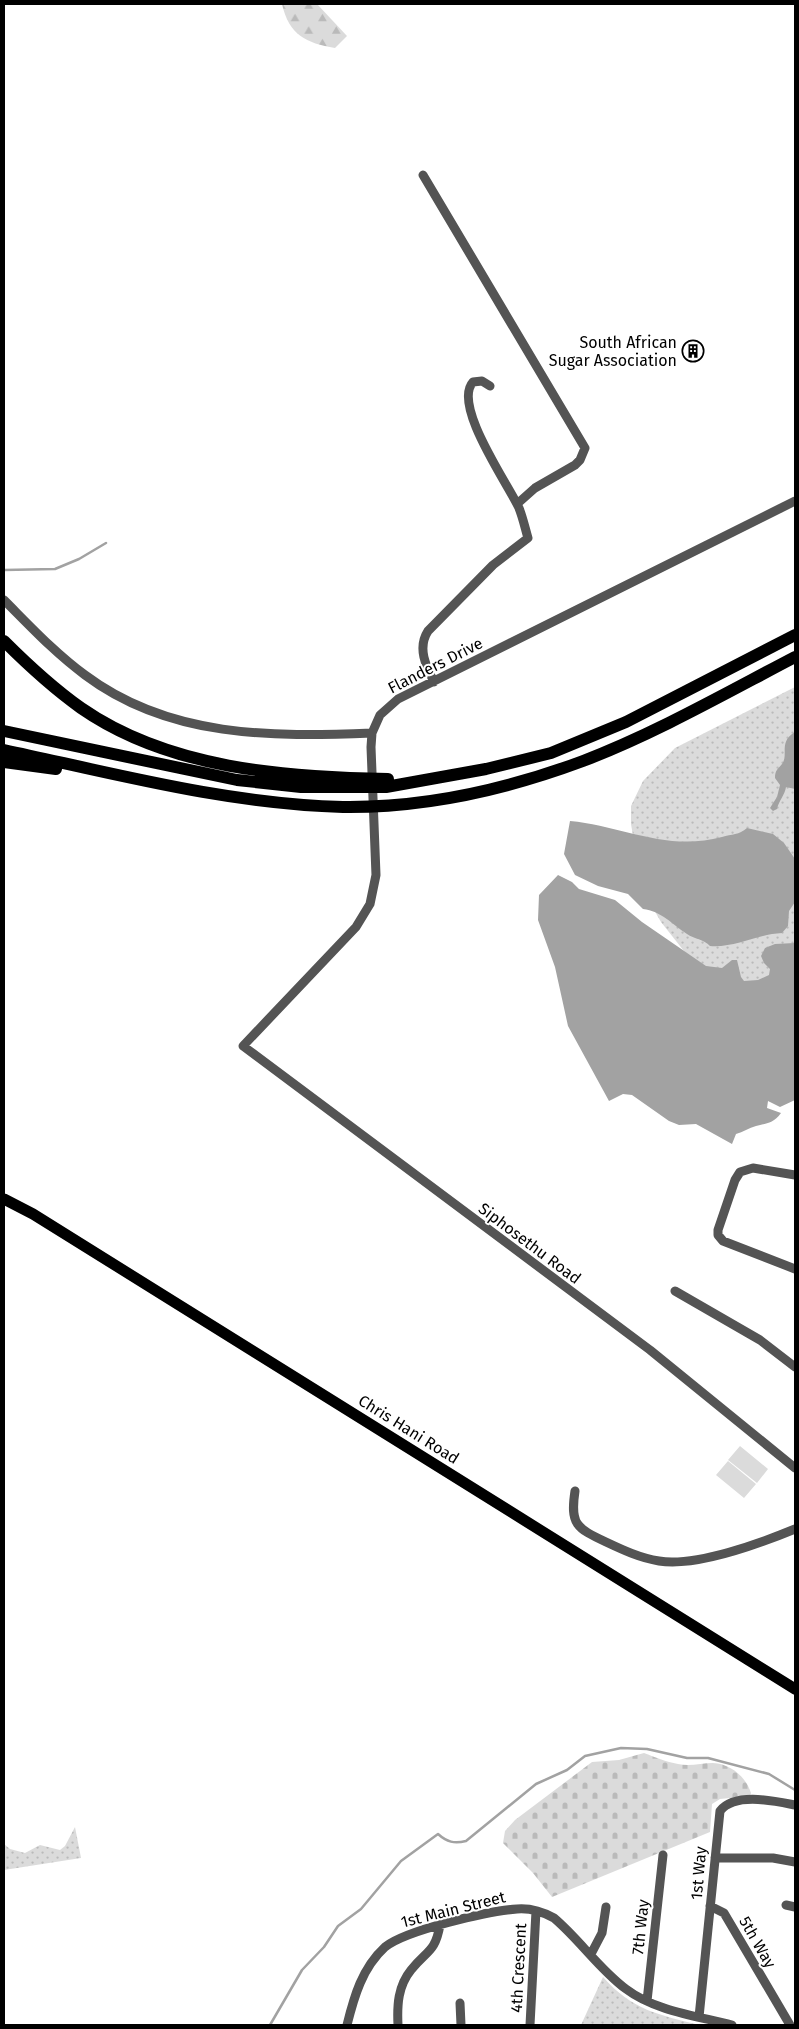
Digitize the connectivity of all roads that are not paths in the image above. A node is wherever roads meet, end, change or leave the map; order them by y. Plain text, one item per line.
1 (422, 174) dead end
2 (490, 386) dead end
3 (795, 501) edge
4 (517, 504) junction
5 (4, 600) edge
6 (795, 635) edge
7 (4, 641) edge
8 (795, 657) edge
9 (434, 682) junction
10 (4, 731) edge
11 (372, 733) junction
12 (4, 750) edge
13 (4, 762) edge
14 (133, 778) junction
15 (420, 779) junction
16 (243, 1046) joint
17 (795, 1176) edge
18 (4, 1199) edge
19 (795, 1269) edge
20 (675, 1291) dead end
21 (795, 1366) edge
22 (795, 1468) edge
23 (575, 1491) dead end
24 (795, 1529) edge
25 (795, 1689) edge
26 (795, 1805) edge
27 (663, 1855) dead end
28 (715, 1858) junction
29 (795, 1862) edge
30 (710, 1906) junction
31 (606, 1907) dead end
32 (536, 1911) junction
33 (440, 1925) junction
34 (590, 1954) junction
35 (647, 2001) junction
36 (460, 2003) dead end
37 (700, 2017) junction
38 (347, 2025) edge
39 (398, 2025) edge
40 (461, 2025) edge
41 (530, 2025) edge
42 (732, 2025) edge
43 (790, 2025) edge

1 - 4 street
2 - 4 street
3 - 9 street, Flanders Drive
4 - 9 street
5 - 11 street
6 - 15 highway
7 - 15 highway
8 - 14 highway
9 - 11 street, Flanders Drive
10 - 15 highway
11 - 16 street, Flanders Drive
12 - 14 highway
13 - 14 highway
16 - 22 street, Siphosethu Road
17 - 19 street
18 - 25 main road, Chris Hani Road
20 - 21 street
23 - 24 street
26 - 28 street, 1st Way
27 - 35 street, 7th Way
28 - 29 street
28 - 30 street, 1st Way
30 - 37 street, 1st Way
30 - 43 street, 5th Way
31 - 34 street
32 - 33 street, 1st Main Street
32 - 34 street, 1st Main Street
32 - 41 street, 4th Crescent
33 - 38 street, 1st Main Street
33 - 39 street
34 - 35 street, 1st Main Street
35 - 37 street, 1st Main Street
36 - 40 street
37 - 42 street, 1st Main Street

